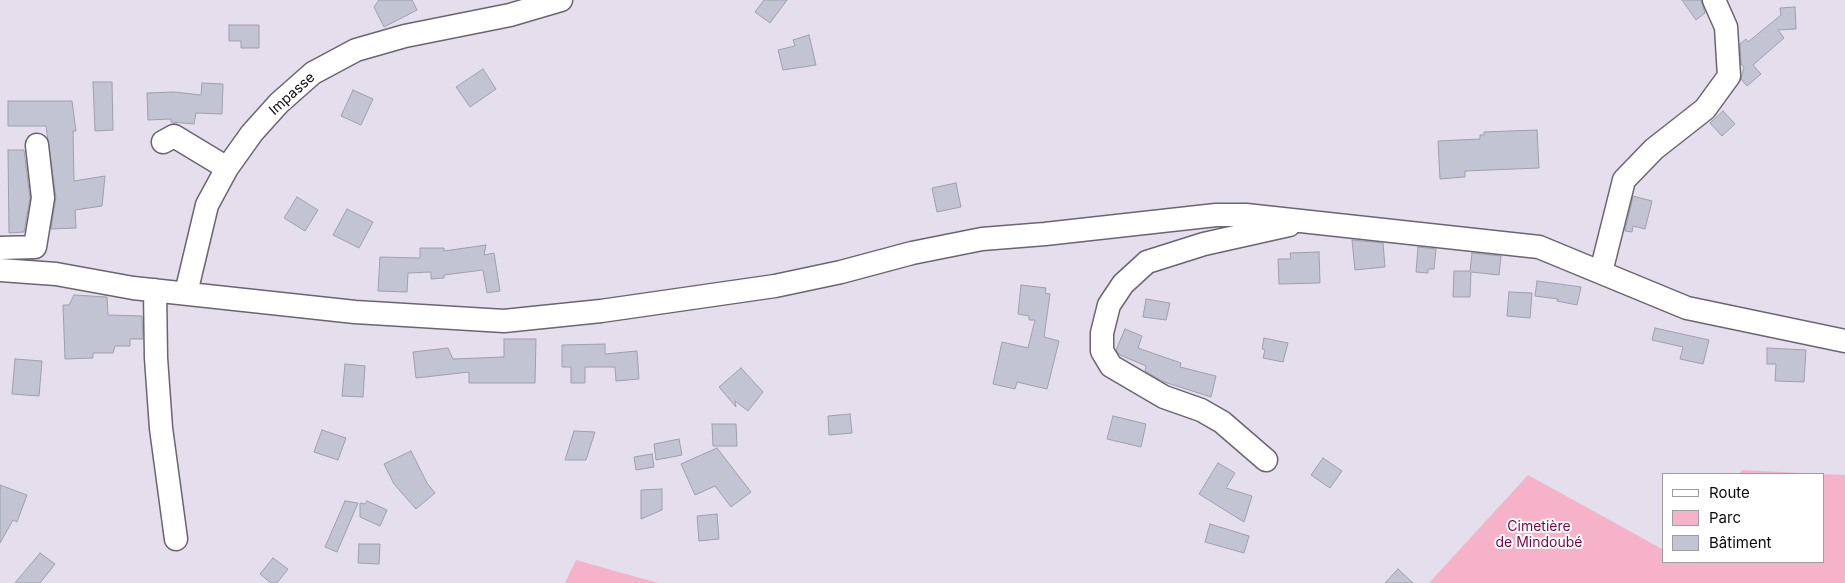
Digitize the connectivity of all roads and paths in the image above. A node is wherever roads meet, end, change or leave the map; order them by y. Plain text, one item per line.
1 (562, 0) edge
2 (1714, 0) edge
3 (163, 142) dead end
4 (37, 145) dead end
5 (227, 168) junction
6 (1304, 221) junction
7 (0, 248) edge
8 (0, 270) edge
9 (1601, 272) junction
10 (155, 290) junction
11 (186, 293) junction
12 (1845, 341) edge
13 (1266, 460) dead end
14 (176, 538) dead end

1 - 5 street, Impasse
2 - 9 street
3 - 5 street
4 - 7 street
5 - 11 street, Impasse
6 - 9 street
6 - 11 street
6 - 13 street
8 - 10 street
9 - 12 street
10 - 11 street
10 - 14 street

